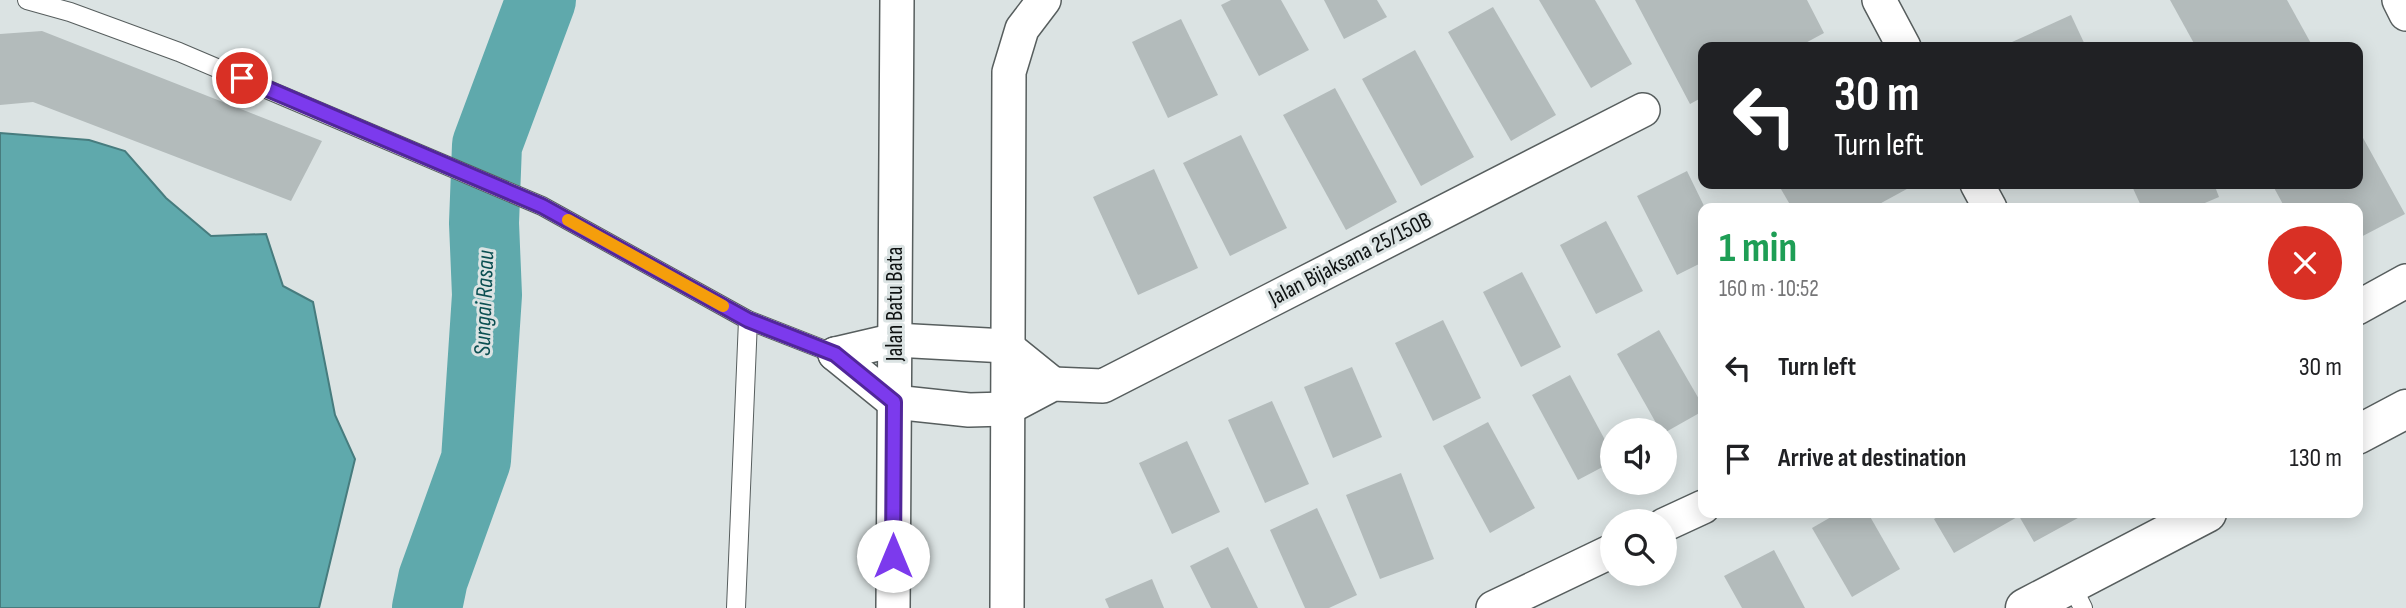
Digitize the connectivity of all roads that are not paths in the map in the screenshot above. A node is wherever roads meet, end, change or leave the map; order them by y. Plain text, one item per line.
1 (27, 0) edge
2 (897, 0) edge
3 (1044, 0) edge
4 (1879, 0) edge
5 (2399, 0) edge
6 (2406, 14) edge
7 (1901, 42) edge
8 (1643, 110) dead end
9 (2406, 281) edge
10 (2363, 305) edge
11 (748, 320) junction
12 (895, 340) junction
13 (1006, 346) junction
14 (835, 354) junction
15 (1053, 384) junction
16 (894, 402) junction
17 (1006, 409) junction
18 (2406, 409) edge
19 (2363, 432) edge
20 (1698, 509) edge
21 (2185, 518) edge
22 (1677, 519) edge
23 (2159, 524) edge
24 (1600, 557) edge
25 (2077, 596) edge
26 (736, 608) edge
27 (893, 608) edge
28 (1007, 608) edge
29 (1493, 608) edge
30 (2025, 608) edge

1 - 11 lane
2 - 12 street, Jalan Batu Bata
3 - 13 street
4 - 7 street
5 - 6 street
8 - 15 street, Jalan Bijaksana 25/150B
9 - 10 street
11 - 14 lane
11 - 26 lane
12 - 13 street
12 - 14 street
12 - 16 street, Jalan Batu Bata
13 - 15 street
13 - 17 street
14 - 16 street
15 - 17 street
16 - 17 street
16 - 27 street, Jalan Batu Bata
17 - 28 street
18 - 19 street
20 - 22 street
21 - 23 street
23 - 25 street
24 - 29 street
25 - 30 street

